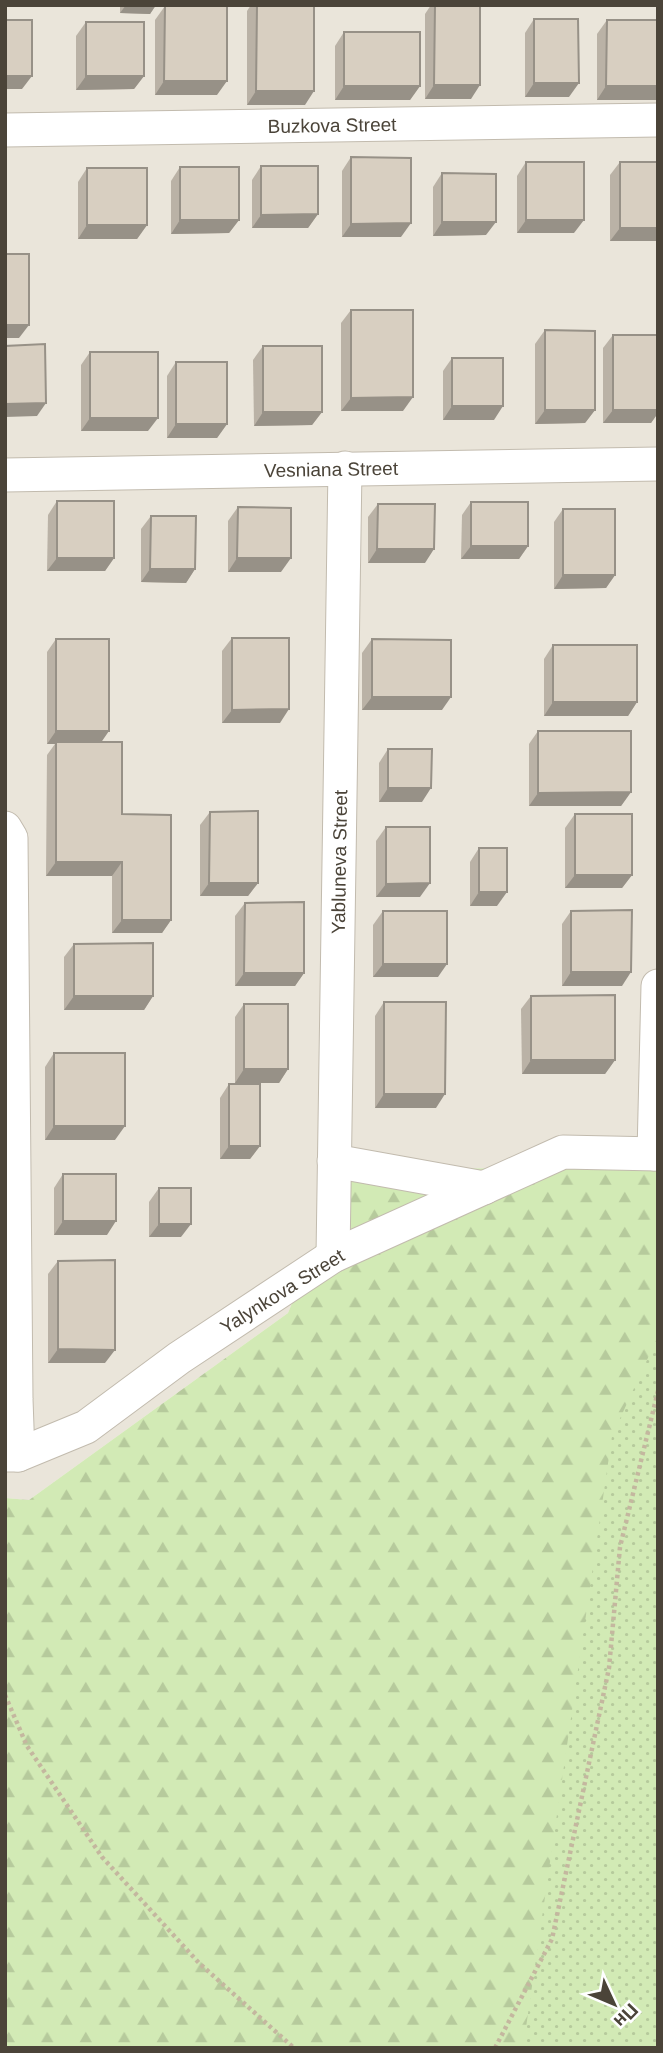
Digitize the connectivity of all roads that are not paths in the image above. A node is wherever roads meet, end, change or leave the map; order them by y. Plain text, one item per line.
1 (658, 120) edge
2 (5, 130) edge
3 (658, 464) edge
4 (345, 468) junction
5 (5, 475) edge
6 (5, 828) edge
7 (658, 986) edge
8 (9, 1133) edge
9 (656, 1154) edge
10 (334, 1161) junction
11 (484, 1188) junction
12 (333, 1256) junction
13 (12, 1455) edge

1 - 2 street, Buzkova Street
3 - 4 street, Vesniana Street
4 - 5 street, Vesniana Street
4 - 10 street, Yabluneva Street
6 - 8 street
7 - 9 street
8 - 13 street
9 - 11 street, Yalynkova Street
10 - 11 street
10 - 12 street, Yabluneva Street
11 - 12 street, Yalynkova Street
12 - 13 street, Yalynkova Street

